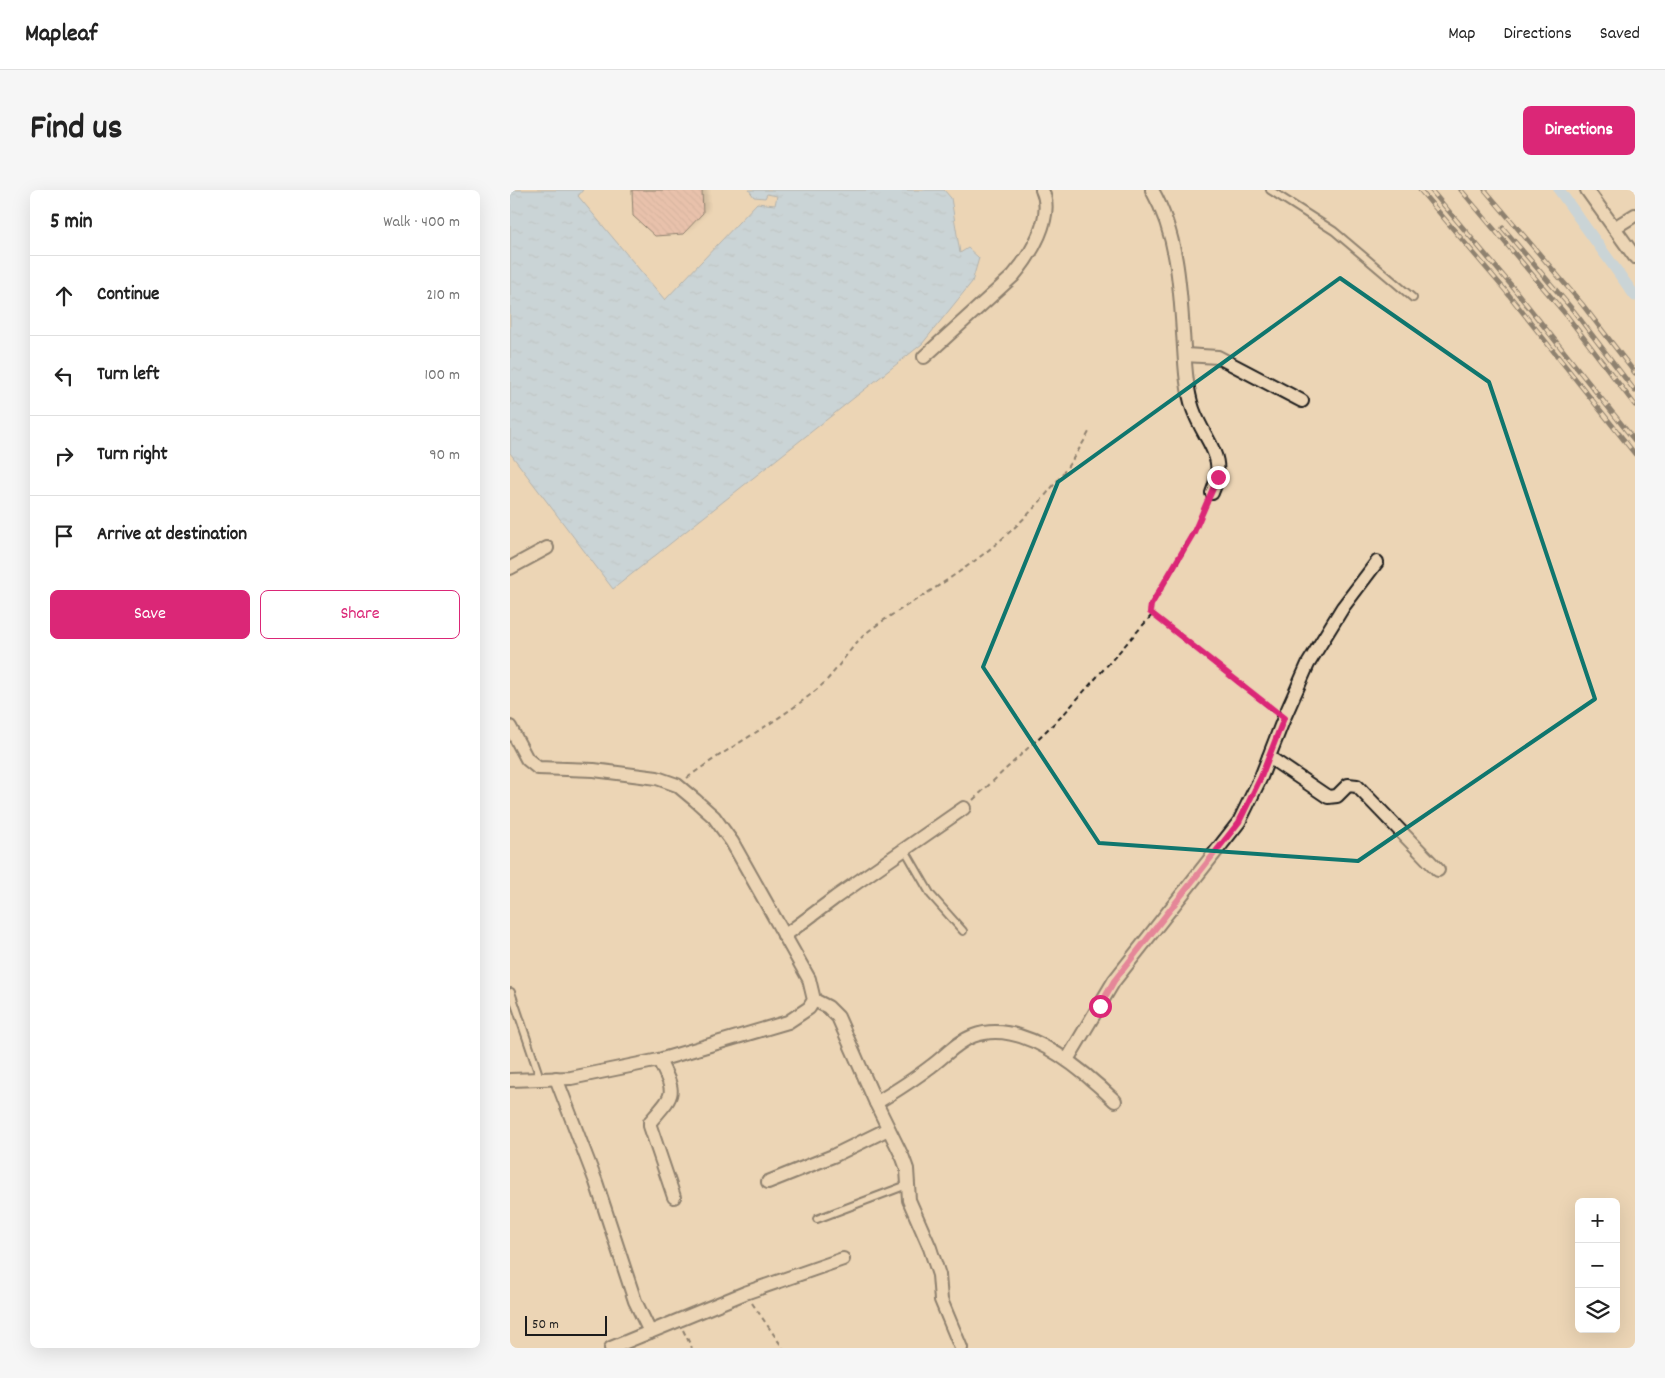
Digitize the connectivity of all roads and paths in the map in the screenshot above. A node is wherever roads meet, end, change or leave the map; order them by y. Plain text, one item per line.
1 (1042, 190) edge
2 (1152, 190) edge
3 (1270, 190) edge
4 (1587, 190) edge
5 (1635, 215) edge
6 (1614, 228) junction
7 (1635, 257) edge
8 (1413, 298) dead end
9 (1185, 356) junction
10 (924, 357) dead end
11 (1302, 401) dead end
12 (1089, 432) dead end
13 (1212, 493) joint
14 (547, 548) dead end
15 (1377, 562) dead end
16 (510, 568) edge
17 (1152, 615) junction
18 (1284, 718) junction
19 (510, 727) edge
20 (1269, 758) junction
21 (677, 785) junction
22 (964, 808) joint
23 (904, 850) junction
24 (1438, 870) dead end
25 (963, 931) dead end
26 (784, 936) junction
27 (511, 992) edge
28 (814, 1000) junction
29 (659, 1060) junction
30 (1067, 1060) junction
31 (540, 1078) junction
32 (556, 1078) junction
33 (510, 1080) edge
34 (1115, 1101) dead end
35 (876, 1103) junction
36 (888, 1129) junction
37 (768, 1182) dead end
38 (907, 1185) junction
39 (674, 1197) dead end
40 (817, 1219) dead end
41 (843, 1259) dead end
42 (745, 1294) junction
43 (678, 1321) junction
44 (650, 1332) junction
45 (611, 1348) edge
46 (692, 1348) edge
47 (783, 1348) edge
48 (961, 1348) edge

1 - 10 street
2 - 9 street
3 - 8 lane
4 - 6 street
5 - 6 street
6 - 7 street
9 - 11 street
9 - 13 street
12 - 21 path
13 - 17 path
14 - 16 street
15 - 18 street
17 - 18 path
17 - 22 path
18 - 20 street
19 - 21 street
20 - 24 street
20 - 30 street
21 - 26 street
22 - 23 street
23 - 25 lane
23 - 26 street
26 - 28 street
27 - 31 lane
28 - 29 street
28 - 35 street
29 - 32 street
29 - 39 street
30 - 34 street
30 - 35 street
31 - 32 street
31 - 33 street
32 - 44 street
35 - 36 street
36 - 37 street
36 - 38 street
38 - 40 lane
38 - 48 street
41 - 42 street
42 - 43 street
42 - 47 path
43 - 44 street
43 - 46 path
44 - 45 street

